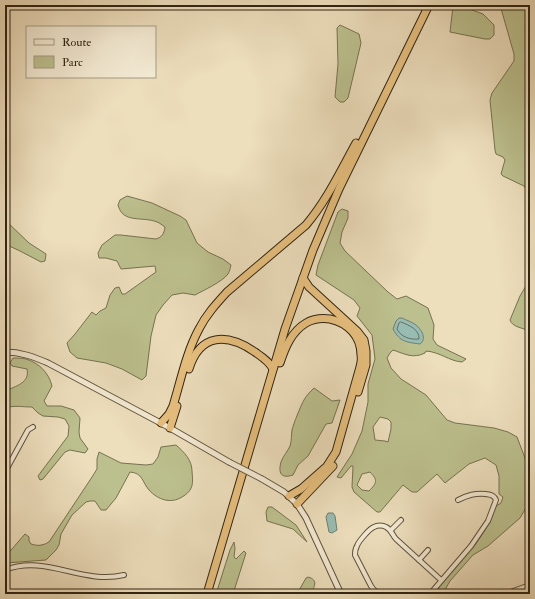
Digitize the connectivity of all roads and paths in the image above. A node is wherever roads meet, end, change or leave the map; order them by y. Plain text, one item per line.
1 (429, 5) edge
2 (373, 119) junction
3 (303, 278) junction
4 (5, 352) edge
5 (272, 373) junction
6 (160, 423) junction
7 (33, 427) dead end
8 (170, 428) junction
9 (5, 472) edge
10 (289, 496) junction
11 (458, 500) dead end
12 (297, 504) junction
13 (401, 520) dead end
14 (391, 530) junction
15 (428, 550) dead end
16 (419, 560) junction
17 (5, 570) edge
18 (124, 575) dead end
19 (441, 580) junction
20 (530, 585) edge
21 (206, 594) edge
22 (341, 594) edge
23 (380, 594) edge
24 (430, 594) edge
25 (505, 594) edge

1 - 2 highway
2 - 3 highway
2 - 6 highway
3 - 5 highway
3 - 12 highway
4 - 6 street
5 - 8 highway
5 - 10 highway
5 - 21 highway
6 - 8 street
7 - 9 street
8 - 10 street, bridge
10 - 12 street
11 - 19 street
12 - 22 street
13 - 14 street
14 - 16 street
14 - 23 street
15 - 16 street
16 - 19 street
17 - 18 street
19 - 24 street
20 - 25 street

